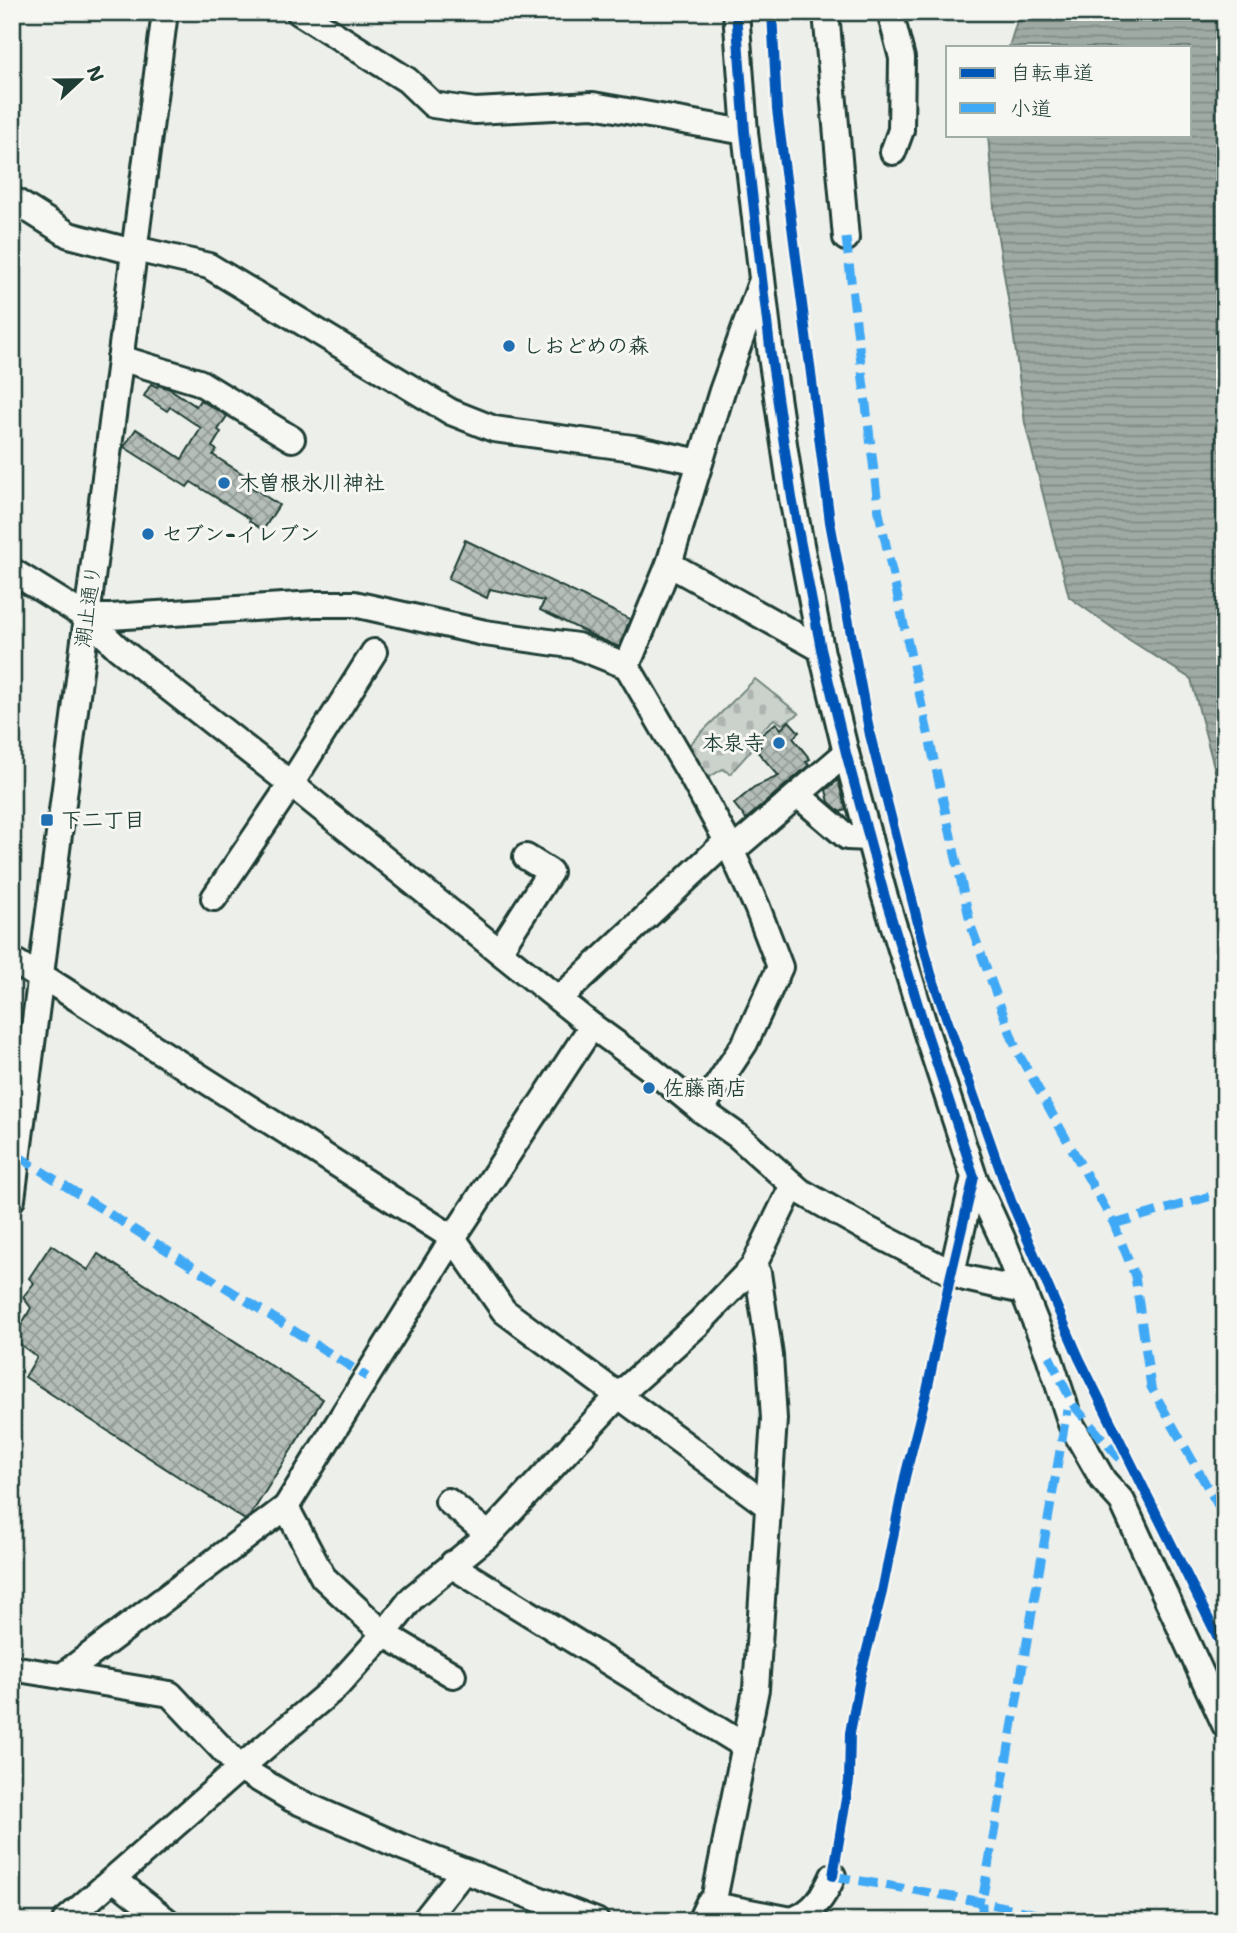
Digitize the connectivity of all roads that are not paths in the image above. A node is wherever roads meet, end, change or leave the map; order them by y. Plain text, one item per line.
1 (165, 12) edge
2 (299, 12) edge
3 (736, 12) edge
4 (825, 12) edge
5 (890, 12) edge
6 (746, 132) junction
7 (893, 152) dead end
8 (12, 199) edge
9 (846, 238) dead end
10 (135, 250) junction
11 (762, 281) junction
12 (120, 358) junction
13 (292, 439) dead end
14 (700, 462) junction
15 (669, 564) junction
16 (12, 571) edge
17 (86, 617) junction
18 (821, 649) junction
19 (374, 652) dead end
20 (626, 666) junction
21 (846, 753) junction
22 (291, 784) junction
23 (798, 795) junction
24 (869, 838) junction
25 (730, 846) junction
26 (526, 857) dead end
27 (214, 898) dead end
28 (499, 951) junction
29 (12, 960) edge
30 (41, 977) junction
31 (559, 999) junction
32 (592, 1026) junction
33 (701, 1110) junction
34 (974, 1177) junction
35 (793, 1185) junction
36 (12, 1199) edge
37 (453, 1238) junction
38 (753, 1267) junction
39 (952, 1273) junction
40 (1023, 1291) junction
41 (619, 1395) junction
42 (448, 1501) dead end
43 (768, 1506) junction
44 (286, 1507) junction
45 (489, 1535) junction
46 (453, 1563) junction
47 (384, 1634) junction
48 (12, 1668) edge
49 (453, 1675) dead end
50 (62, 1676) junction
51 (1225, 1724) edge
52 (745, 1746) junction
53 (240, 1768) junction
54 (463, 1871) junction
55 (833, 1876) dead end
56 (114, 1879) junction
57 (707, 1913) edge
58 (65, 1921) edge
59 (167, 1921) edge
60 (424, 1921) edge
61 (596, 1921) edge

1 - 10 street, 潮止通り
2 - 6 street
3 - 6 street
4 - 9 street
5 - 7 street
6 - 11 street
8 - 10 street
10 - 12 street, 潮止通り
10 - 14 street
11 - 14 street
11 - 18 street
12 - 13 street
12 - 17 street, 潮止通り
14 - 15 street
15 - 18 street
15 - 20 street
16 - 17 street
17 - 20 street
17 - 22 street
17 - 30 street, 潮止通り
18 - 21 street
19 - 22 street
20 - 25 street
21 - 23 street
21 - 24 street
22 - 27 street
22 - 28 street
23 - 24 street
23 - 25 street
24 - 34 street
25 - 31 street
25 - 33 street
26 - 28 street
28 - 31 street
29 - 30 street
30 - 36 street, 潮止通り
30 - 37 street
31 - 32 street
32 - 33 street
32 - 37 street
33 - 35 street
34 - 39 street
34 - 40 street
35 - 38 street
35 - 39 street
37 - 41 street
37 - 44 street
38 - 41 street
38 - 43 street
39 - 40 street
40 - 51 street
41 - 43 street
41 - 45 street
42 - 45 street
43 - 52 street
44 - 47 street
44 - 50 street
45 - 46 street
46 - 47 street
46 - 52 street
47 - 49 street
47 - 53 street
48 - 50 street
50 - 53 street
52 - 57 street
53 - 54 street
53 - 56 street
54 - 60 street
54 - 61 street
55 - 57 street
56 - 58 street
56 - 59 street

